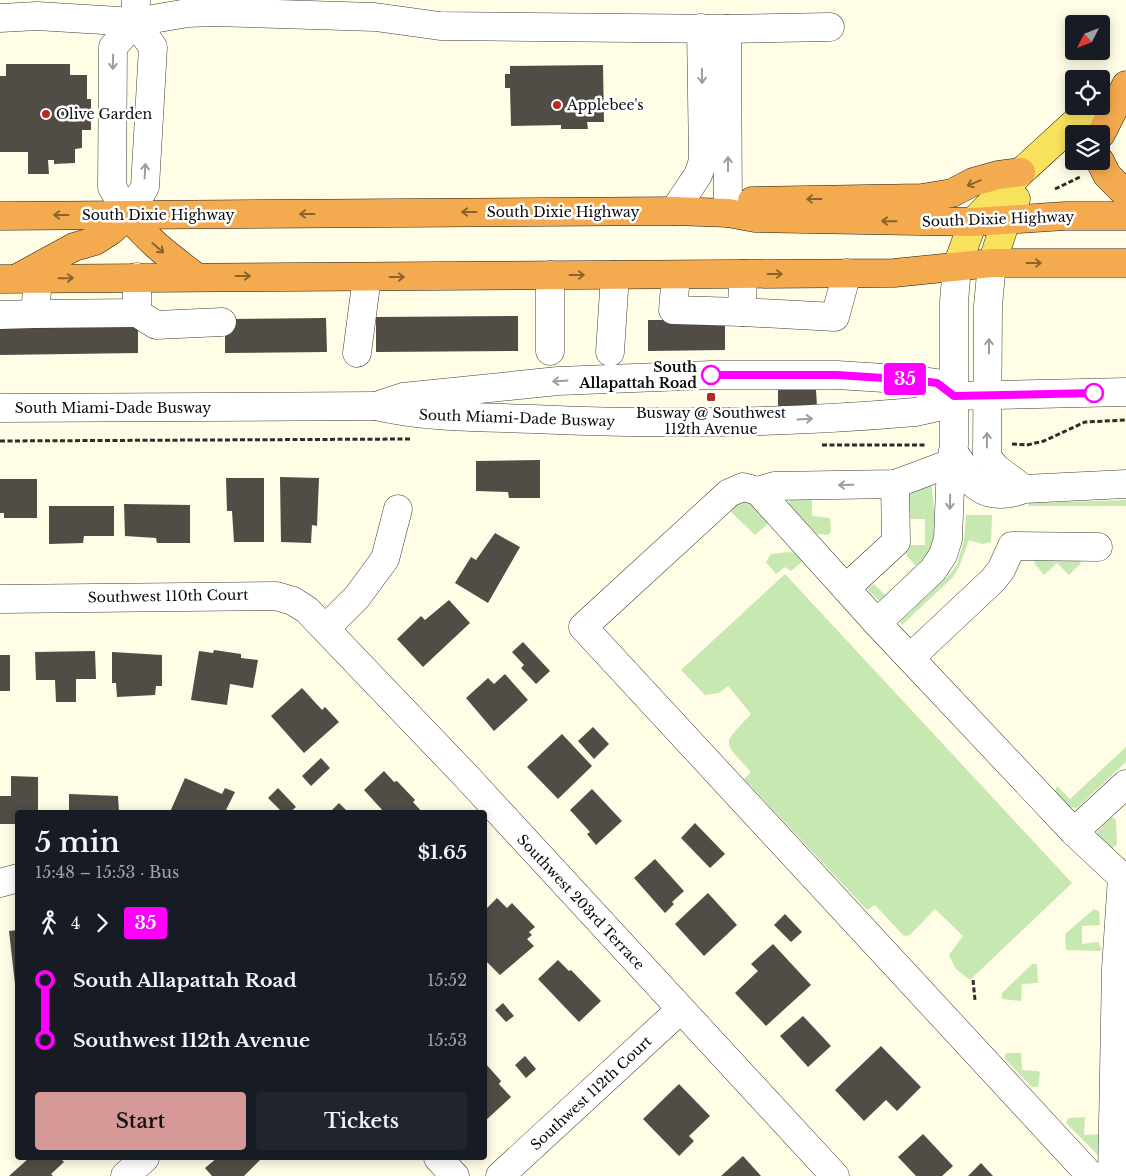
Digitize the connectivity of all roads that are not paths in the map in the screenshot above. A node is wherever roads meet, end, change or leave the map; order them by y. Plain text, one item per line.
1 (136, 11) edge
2 (0, 18) edge
3 (830, 27) dead end
4 (714, 28) junction
5 (1126, 75) edge
6 (1126, 85) edge
7 (1110, 90) edge
8 (1083, 115) edge
9 (1106, 125) edge
10 (1045, 151) junction
11 (1098, 170) edge
12 (1021, 172) junction
13 (1126, 194) edge
14 (674, 211) junction
15 (728, 213) junction
16 (128, 215) junction
17 (0, 216) edge
18 (1126, 216) edge
19 (1006, 221) junction
20 (973, 222) junction
21 (992, 263) junction
22 (1126, 263) edge
23 (957, 266) junction
24 (743, 274) junction
25 (847, 274) junction
26 (550, 275) junction
27 (615, 275) junction
28 (676, 275) junction
29 (195, 276) junction
30 (137, 277) junction
31 (367, 277) junction
32 (18, 278) edge
33 (742, 312) junction
34 (137, 313) junction
35 (36, 314) junction
36 (0, 315) edge
37 (222, 322) dead end
38 (550, 351) dead end
39 (610, 352) dead end
40 (357, 353) dead end
41 (1126, 392) edge
42 (988, 395) junction
43 (954, 396) junction
44 (376, 406) junction
45 (0, 408) edge
46 (952, 458) junction
47 (895, 484) junction
48 (1126, 484) edge
49 (1024, 488) junction
50 (758, 491) junction
51 (398, 509) dead end
52 (1098, 547) dead end
53 (846, 588) junction
54 (0, 598) edge
55 (877, 623) junction
56 (326, 628) junction
57 (910, 658) junction
58 (1126, 784) edge
59 (1074, 832) junction
60 (15, 879) edge
61 (0, 884) edge
62 (1121, 968) edge
63 (680, 1010) junction
64 (143, 1160) edge
65 (440, 1160) edge
66 (125, 1176) edge
67 (455, 1176) edge
68 (500, 1176) edge
69 (835, 1176) edge
70 (1091, 1176) edge
71 (1112, 1176) edge

1 - 2 street
1 - 4 street
16 -> 1 street
1 -> 16 street
3 - 4 street
4 -> 14 street
15 -> 4 street
5 - 7 main road
6 - 9 highway
8 - 10 main road
10 - 12 main road
10 - 19 main road
11 - 13 highway
12 -> 15 highway
12 - 20 main road
14 - 15 highway, South Dixie Highway
14 -> 16 highway, South Dixie Highway
20 -> 15 highway, South Dixie Highway
16 -> 17 highway, South Dixie Highway
16 -> 29 highway
16 - 32 highway
18 - 19 highway, South Dixie Highway
19 - 20 highway, South Dixie Highway
19 - 21 main road
20 - 23 main road
21 -> 22 highway
21 - 23 highway
42 -> 21 street
23 - 25 highway
23 - 43 street
24 -> 25 highway
24 - 28 highway
24 - 33 street
25 - 33 street
26 -> 27 highway
31 -> 26 highway
26 - 38 street
27 - 28 highway
27 - 39 street
28 - 33 street
29 - 30 highway
29 -> 31 highway
32 -> 30 highway
30 - 34 street
31 - 40 street
32 - 35 street
34 - 35 street
34 - 37 street
35 - 36 street
41 - 42 street, South Miami-Dade Busway
42 - 43 street, South Miami-Dade Busway
49 -> 42 street
44 -> 43 street, South Miami-Dade Busway
43 -> 44 street, South Miami-Dade Busway
43 - 46 street
44 - 45 street, South Miami-Dade Busway
46 - 47 street
46 - 49 street
46 -> 55 street
47 -> 50 street
47 - 53 street
48 - 49 street
50 - 53 street
50 - 70 street
51 - 56 street
52 - 57 street
53 - 55 street
54 - 56 street, Southwest 110th Court
55 - 57 street
56 - 63 street, Southwest 203rd Terrace
57 - 59 street
58 - 59 street
59 - 62 street
60 - 61 street
62 - 71 street
63 - 68 street, Southwest 112th Court
63 - 69 street, Southwest 203rd Terrace
64 - 66 street
65 - 67 street

